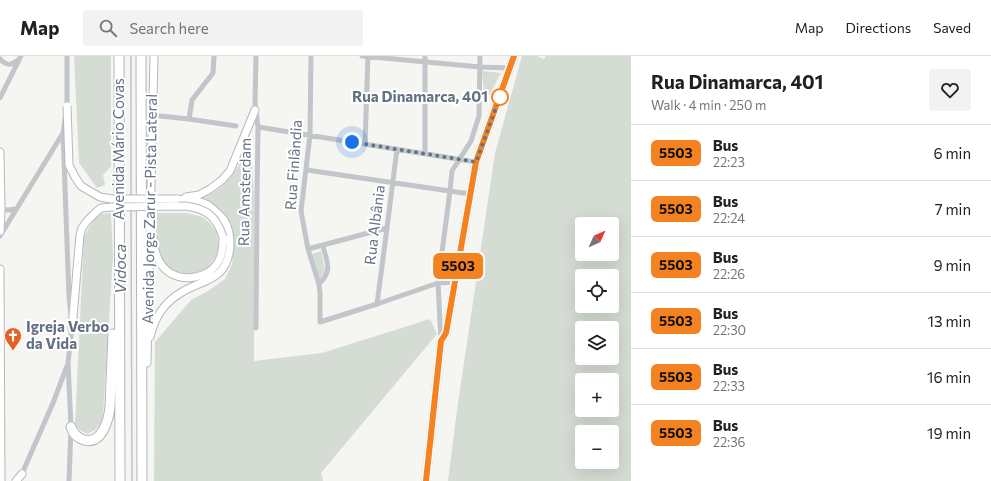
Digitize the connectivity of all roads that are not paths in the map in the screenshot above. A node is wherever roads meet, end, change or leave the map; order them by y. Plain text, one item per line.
1 (67, 56) edge
2 (118, 56) edge
3 (141, 56) edge
4 (214, 56) edge
5 (256, 56) edge
6 (311, 56) edge
7 (362, 56) edge
8 (368, 56) edge
9 (480, 56) edge
10 (514, 56) edge
11 (20, 58) edge
12 (155, 58) edge
13 (0, 59) edge
14 (425, 59) edge
15 (480, 67) junction
16 (511, 68) junction
17 (0, 98) edge
18 (67, 106) junction
19 (255, 110) junction
20 (160, 116) dead end
21 (189, 119) junction
22 (236, 126) dead end
23 (258, 127) junction
24 (63, 133) junction
25 (310, 135) junction
26 (365, 144) junction
27 (397, 149) junction
28 (0, 152) edge
29 (425, 154) junction
30 (460, 159) junction
31 (476, 162) junction
32 (307, 170) junction
33 (393, 183) junction
34 (450, 191) junction
35 (470, 194) junction
36 (176, 199) junction
37 (1, 209) edge
38 (16, 210) junction
39 (150, 218) junction
40 (388, 228) junction
41 (0, 231) edge
42 (0, 236) edge
43 (323, 246) junction
44 (308, 249) junction
45 (0, 269) edge
46 (455, 282) junction
47 (438, 283) junction
48 (319, 284) junction
49 (119, 287) junction
50 (377, 304) junction
51 (256, 328) dead end
52 (72, 329) junction
53 (441, 341) junction
54 (68, 363) junction
55 (147, 363) junction
56 (142, 414) junction
57 (71, 427) junction
58 (22, 474) joint
59 (2, 480) edge
60 (18, 481) edge
61 (69, 481) edge
62 (120, 481) edge
63 (142, 481) edge
64 (426, 481) edge

1 - 18 street
2 - 49 highway, Avenida Mário Covas
3 - 56 highway, Avenida Mário Covas
4 - 21 street
5 - 19 street, Rua Amsterdam
6 - 25 street, Rua Finlândia
7 - 8 street
8 - 14 street
8 - 26 street
9 - 15 street
10 - 16 main road
11 - 13 street
11 - 17 street
12 - 39 main road, Avenida Jorge Zarur - Pista Lateral
14 - 15 street
14 - 29 street
15 - 16 street
15 - 30 street
16 - 31 main road
18 - 24 street
18 - 36 main road, bridge
19 - 23 street, Rua Amsterdam
19 - 36 main road
20 - 21 street
21 - 22 street
23 - 25 street
23 - 51 street, Rua Amsterdam
24 - 38 street
24 - 52 street
25 - 26 street
25 - 32 street, Rua Finlândia
26 - 27 street
27 - 29 street
27 - 33 street, Rua Albânia
28 - 37 main road
29 - 30 street
30 - 31 street
30 - 34 street
31 - 35 main road
32 - 33 street
32 - 44 street, Rua Finlândia
33 - 34 street
33 - 40 street, Rua Albânia
34 - 35 street
34 - 47 street
35 - 46 main road
36 - 55 main road
37 - 38 street
37 - 41 main road
38 - 42 street
39 - 52 main road, bridge
39 - 55 main road, Avenida Jorge Zarur - Pista Lateral
40 - 43 street
40 - 50 street, Rua Albânia
43 - 44 street
43 - 48 street
44 - 48 street, Rua Finlândia
45 - 59 main road
46 - 47 street
46 - 53 main road
47 - 50 street
47 - 53 street
48 - 50 street, Rua Finlândia
49 - 57 highway
49 - 62 highway, Avenida Mário Covas
52 - 54 street
53 - 64 main road
54 - 57 street
54 - 58 street
55 - 56 highway
56 - 63 highway, Avenida Mário Covas
57 - 61 street
58 - 60 main road

